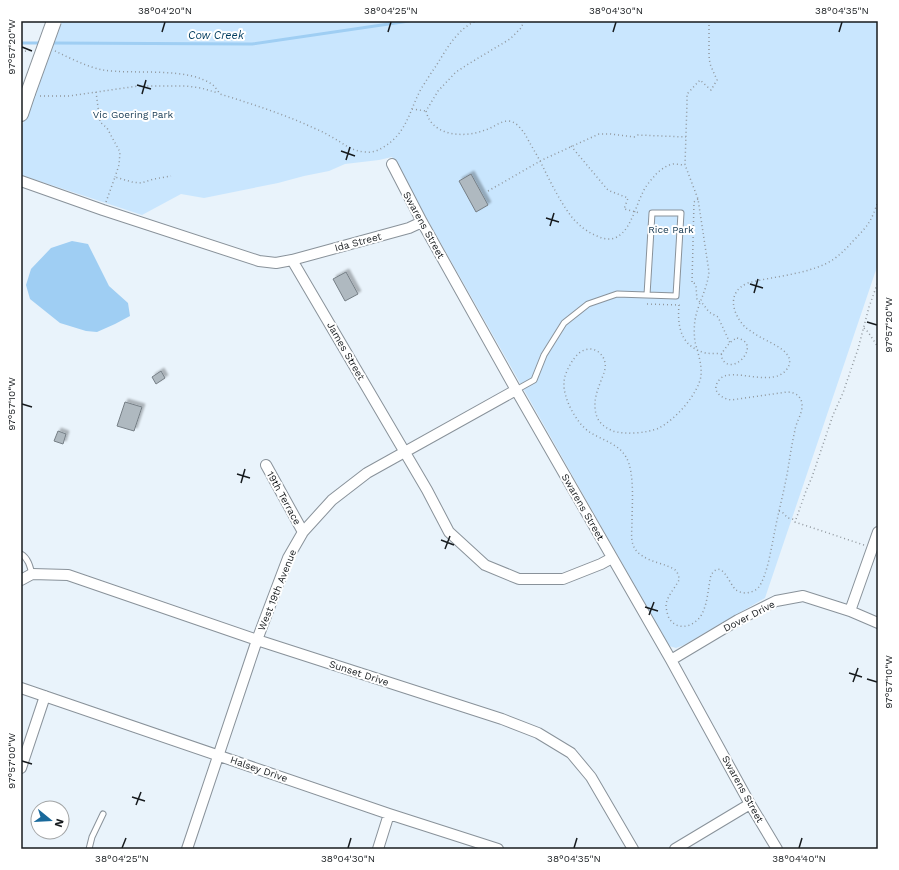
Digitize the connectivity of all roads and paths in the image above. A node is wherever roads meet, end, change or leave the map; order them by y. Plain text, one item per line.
1 (54, 21) edge
2 (476, 21) edge
3 (524, 21) edge
4 (709, 21) edge
5 (31, 50) dead end
6 (55, 51) dead end
7 (21, 52) edge
8 (96, 92) junction
9 (28, 93) junction
10 (220, 94) junction
11 (412, 109) junction
12 (426, 111) junction
13 (21, 114) edge
14 (686, 137) junction
15 (571, 146) junction
16 (540, 161) junction
17 (392, 164) dead end
18 (685, 165) junction
19 (171, 176) dead end
20 (115, 177) junction
21 (21, 181) edge
22 (488, 191) dead end
23 (698, 199) junction
24 (878, 201) edge
25 (103, 210) junction
26 (634, 212) junction
27 (640, 213) dead end
28 (422, 222) junction
29 (292, 260) junction
30 (878, 282) edge
31 (647, 295) junction
32 (701, 302) junction
33 (646, 304) dead end
34 (864, 328) junction
35 (730, 343) junction
36 (878, 347) edge
37 (697, 349) junction
38 (722, 354) junction
39 (516, 390) junction
40 (405, 452) junction
41 (266, 465) dead end
42 (779, 511) junction
43 (796, 520) junction
44 (303, 532) junction
45 (878, 532) edge
46 (866, 546) dead end
47 (21, 554) edge
48 (612, 558) junction
49 (32, 574) junction
50 (21, 580) edge
51 (850, 611) junction
52 (878, 623) edge
53 (258, 640) junction
54 (671, 660) junction
55 (21, 688) edge
56 (45, 696) junction
57 (218, 755) junction
58 (21, 768) edge
59 (750, 804) junction
60 (103, 814) dead end
61 (389, 814) junction
62 (89, 849) edge
63 (187, 849) edge
64 (378, 849) edge
65 (498, 849) edge
66 (633, 849) edge
67 (675, 849) edge
68 (777, 849) edge

1 - 9 street, bridge
2 - 11 path
3 - 12 path
4 - 14 path
5 - 7 path
6 - 10 path
8 - 9 path
8 - 10 path
8 - 20 path
9 - 13 street
10 - 11 path
11 - 12 path
12 - 16 path
14 - 15 path
14 - 18 path
15 - 16 path
15 - 26 path
16 - 22 path
16 - 26 path
17 - 28 street, Swarens Street
18 - 23 path
18 - 26 path
19 - 20 path
20 - 25 path
21 - 25 street
23 - 32 path
23 - 32 path
24 - 42 path
25 - 29 street
26 - 27 path
28 - 29 street, Ida Street
28 - 39 street, Swarens Street
29 - 40 street, James Street
30 - 34 path
31 - 31 lane
31 - 39 lane
32 - 35 path
32 - 37 path
33 - 37 path
34 - 36 path
34 - 43 path
35 - 38 path
35 - 38 path
37 - 38 path
37 - 42 path
39 - 40 street, West 19th Avenue
39 - 48 street, Swarens Street
40 - 44 street, West 19th Avenue
40 - 48 street, James Street
41 - 44 street, 19th Terrace
42 - 43 path
43 - 46 path
44 - 53 street, West 19th Avenue
45 - 51 street
47 - 49 lane
48 - 54 street, Swarens Street
49 - 50 street
49 - 53 street, Sunset Drive
51 - 52 street, Dover Drive
51 - 54 street, Dover Drive
53 - 57 street, West 19th Avenue
53 - 66 street, Sunset Drive
54 - 59 street, Swarens Street
55 - 56 street, Halsey Drive
56 - 57 street, Halsey Drive
56 - 58 street
57 - 61 street, Halsey Drive
57 - 63 street, West 19th Avenue
59 - 67 street
59 - 68 street, Swarens Street
60 - 62 lane
61 - 64 street
61 - 65 street, Halsey Drive

